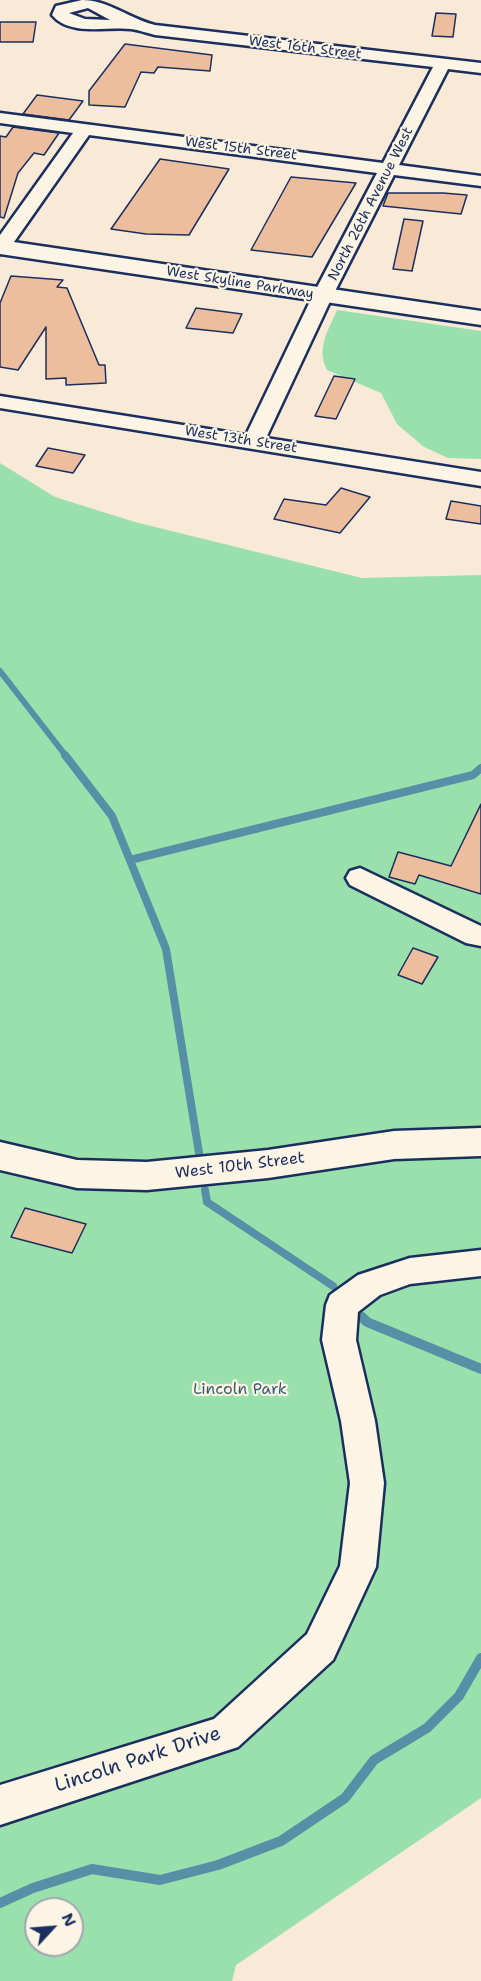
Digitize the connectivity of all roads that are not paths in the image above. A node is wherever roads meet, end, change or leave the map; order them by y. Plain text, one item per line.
1 (131, 24) dead end
2 (442, 65) junction
3 (481, 68) edge
4 (0, 118) edge
5 (84, 129) junction
6 (390, 169) junction
7 (481, 181) edge
8 (0, 247) edge
9 (323, 296) junction
10 (481, 318) edge
11 (0, 402) edge
12 (254, 441) junction
13 (481, 479) edge
14 (360, 878) dead end
15 (481, 936) edge
16 (481, 1142) edge
17 (0, 1156) edge
18 (481, 1263) edge
19 (0, 1805) edge

1 - 2 street, West 16th Street
2 - 3 street, West 16th Street
2 - 6 street, North 26th Avenue West
4 - 5 street, West 15th Street
5 - 6 street, West 15th Street
5 - 8 street
6 - 7 street, West 15th Street
6 - 9 street, North 26th Avenue West
8 - 9 street, West Skyline Parkway
9 - 10 street, West Skyline Parkway
9 - 12 street, North 26th Avenue West
11 - 12 street, West 13th Street
12 - 13 street, West 13th Street
14 - 15 street
16 - 17 street, West 10th Street
18 - 19 street, Lincoln Park Drive

